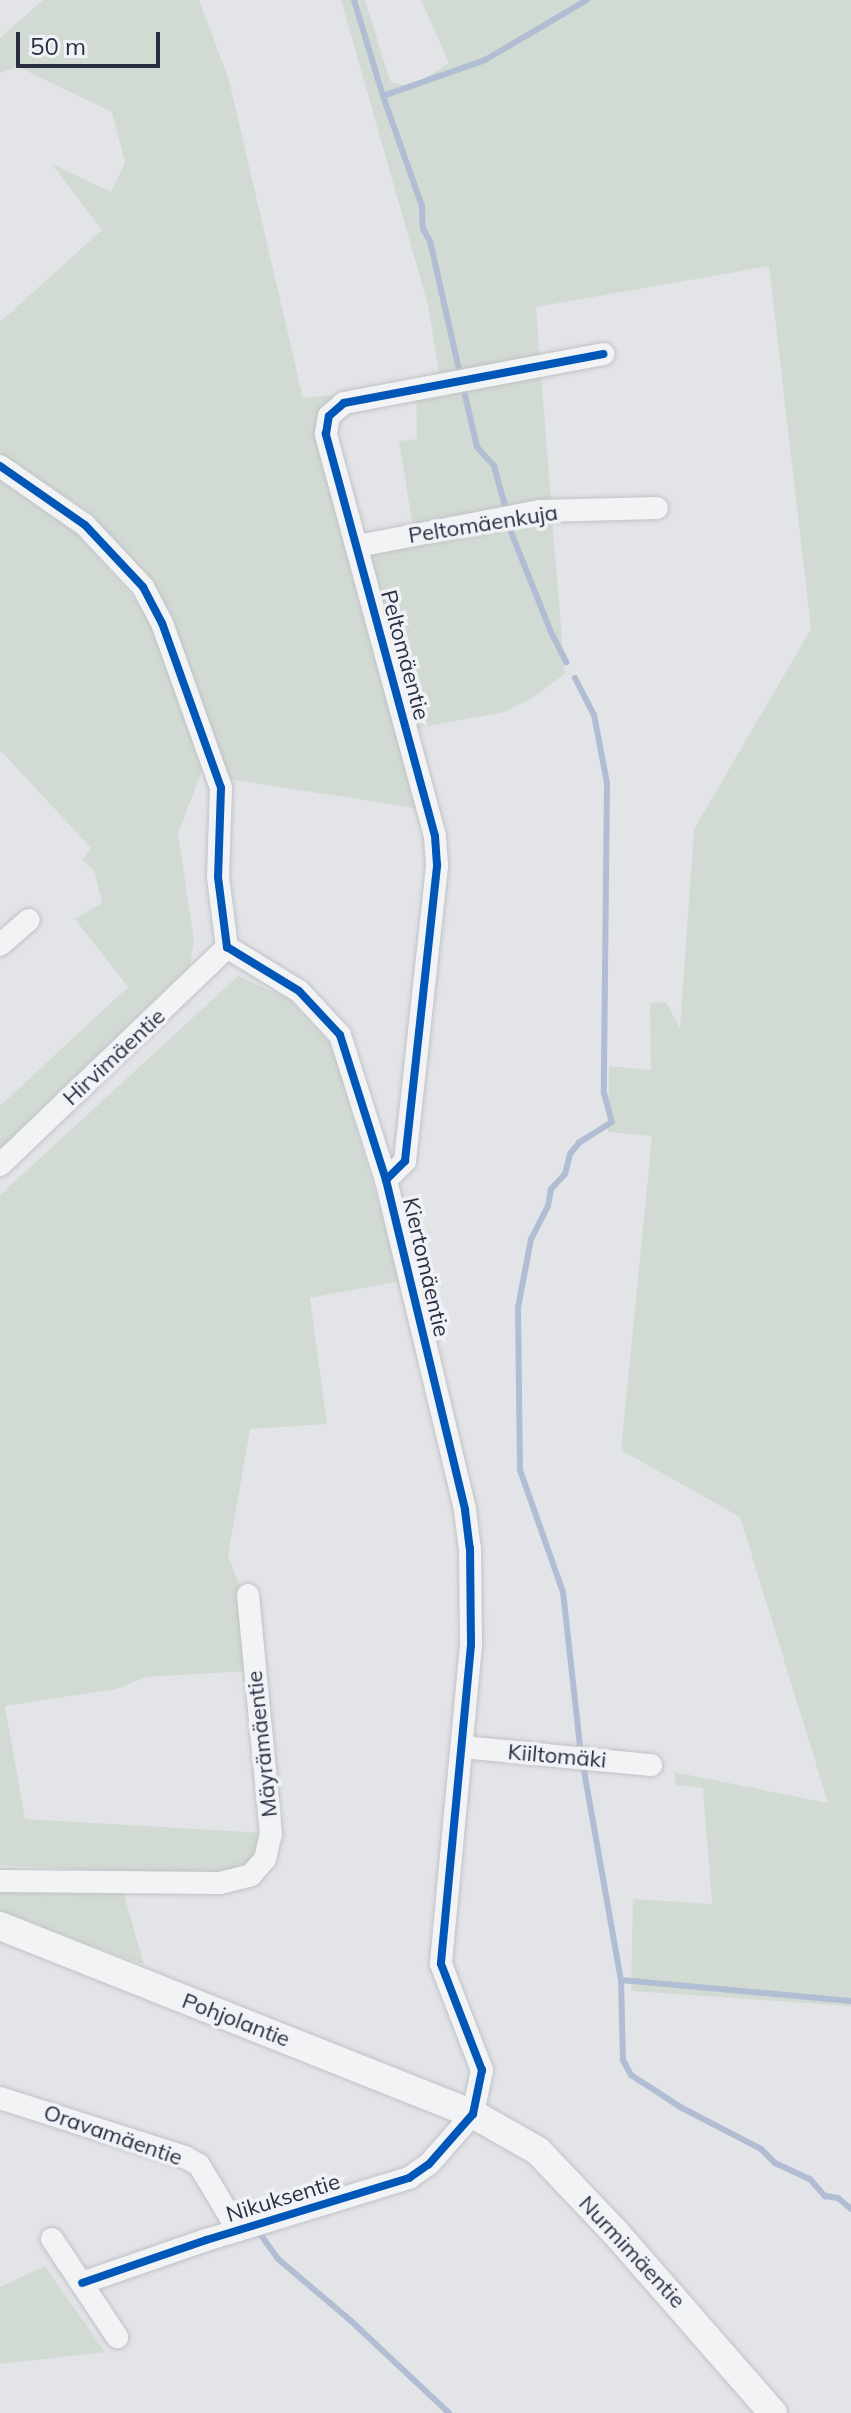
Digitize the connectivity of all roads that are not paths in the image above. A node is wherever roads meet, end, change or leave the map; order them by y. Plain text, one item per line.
1 (603, 354) dead end
2 (0, 466) edge
3 (657, 508) dead end
4 (358, 546) junction
5 (29, 920) dead end
6 (0, 945) edge
7 (227, 947) junction
8 (0, 1165) edge
9 (386, 1180) junction
10 (248, 1595) dead end
11 (463, 1747) junction
12 (651, 1765) dead end
13 (0, 1881) edge
14 (0, 1926) edge
15 (0, 2098) edge
16 (473, 2114) junction
17 (238, 2230) junction
18 (52, 2239) dead end
19 (82, 2283) junction
20 (117, 2337) dead end
21 (773, 2413) edge

1 - 4 street, Peltomäentie
2 - 7 street
3 - 4 street, Peltomäenkuja
4 - 9 street, Peltomäentie
5 - 6 street
7 - 8 street, Hirvimäentie
7 - 9 street, Kiertomäentie
9 - 11 street, Kiertomäentie
10 - 13 street, Mäyrämäentie
11 - 12 street, Kiiltomäki
11 - 16 street, Kiertomäentie
14 - 16 street, Pohjolantie
15 - 17 street, Oravamäentie
16 - 17 street, Nikuksentie
16 - 21 street, Nurmimäentie
17 - 19 street, Nikuksentie
18 - 19 street
19 - 20 street

